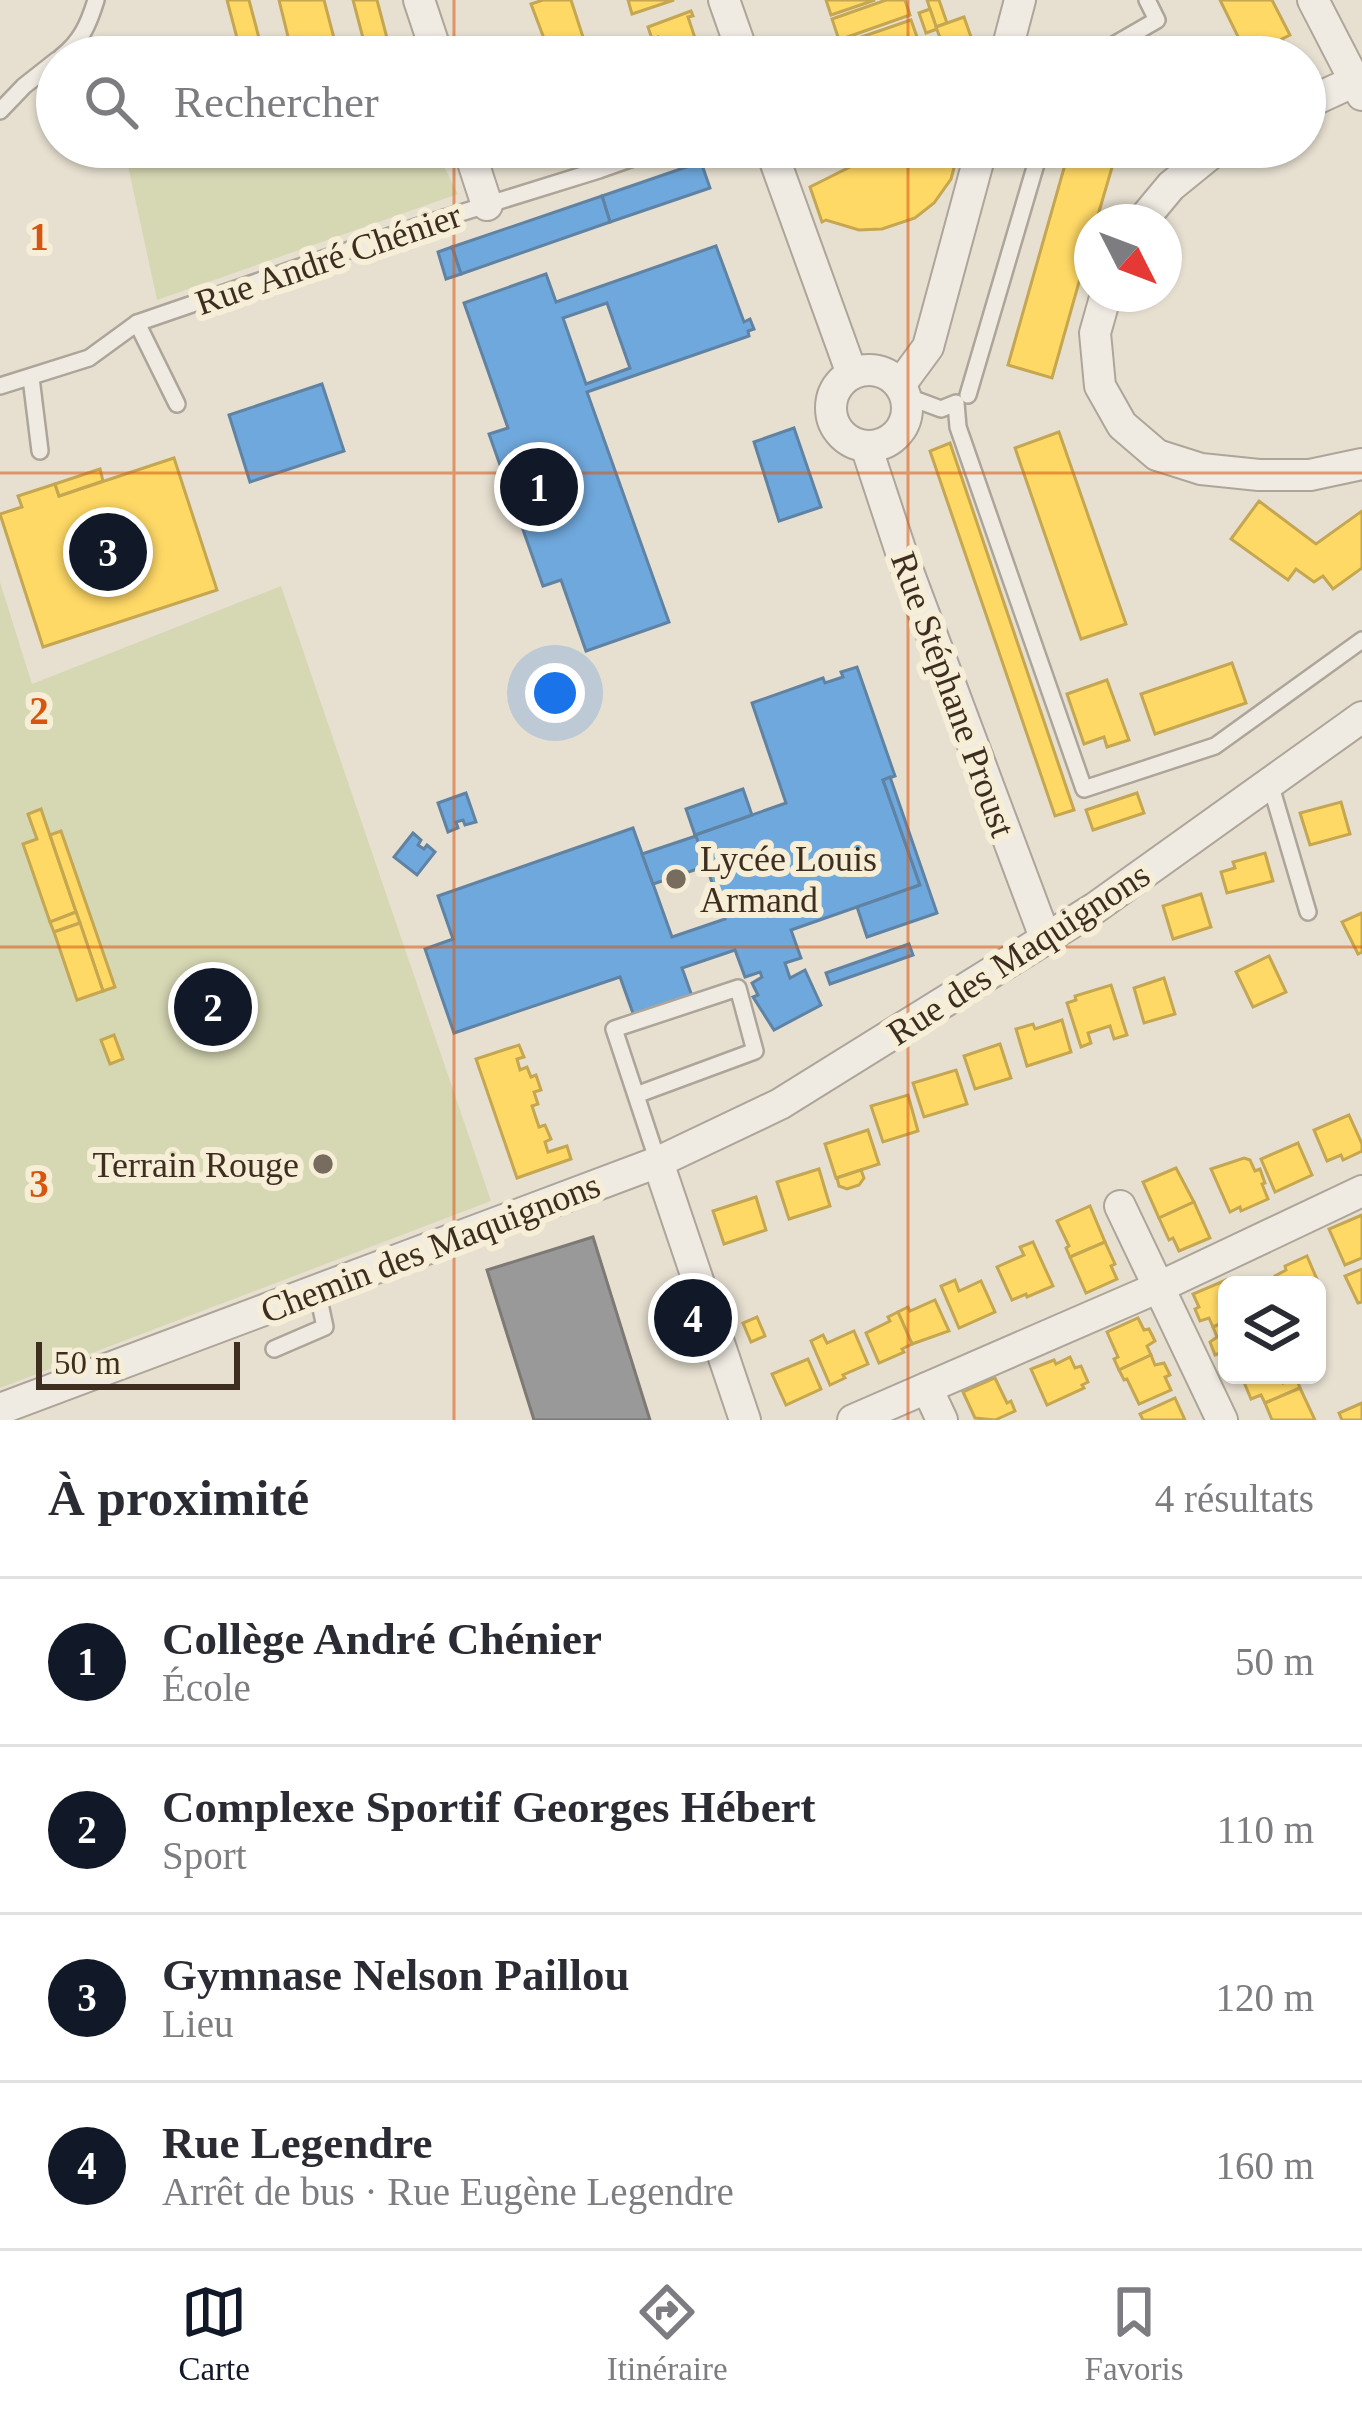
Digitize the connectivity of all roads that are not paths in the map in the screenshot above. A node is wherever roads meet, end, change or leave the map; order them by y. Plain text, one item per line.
1 (96, 0) edge
2 (419, 0) edge
3 (724, 0) edge
4 (1020, 0) edge
5 (1147, 0) edge
6 (1313, 0) edge
7 (81, 36) edge
8 (431, 36) edge
9 (737, 36) edge
10 (1011, 36) edge
11 (1130, 36) edge
12 (36, 77) edge
13 (1360, 86) edge
14 (1326, 97) edge
15 (0, 111) edge
16 (475, 168) edge
17 (600, 168) edge
18 (778, 168) edge
19 (976, 168) edge
20 (1035, 168) edge
21 (1193, 168) edge
22 (1156, 204) edge
23 (487, 205) junction
24 (1101, 312) edge
25 (137, 323) junction
26 (852, 374) junction
27 (31, 378) junction
28 (0, 386) edge
29 (903, 391) junction
30 (968, 394) dead end
31 (177, 404) dead end
32 (866, 446) junction
33 (40, 452) dead end
34 (1362, 464) edge
35 (1362, 640) edge
36 (1362, 717) edge
37 (1270, 783) junction
38 (1309, 912) dead end
39 (1046, 940) junction
40 (636, 1096) junction
41 (658, 1162) junction
42 (1362, 1190) edge
43 (1120, 1206) dead end
44 (1157, 1288) junction
45 (317, 1290) junction
46 (274, 1349) dead end
47 (927, 1388) junction
48 (0, 1409) edge
49 (745, 1420) edge
50 (854, 1420) edge
51 (942, 1420) edge
52 (1222, 1420) edge

1 - 7 lane
2 - 8 street
3 - 9 street
4 - 10 street
5 - 11 lane
6 - 13 street
12 - 15 lane
13 - 14 street
16 - 23 street
17 - 23 lane, Rue André Chénier
18 - 26 street
19 - 29 street
20 - 30 lane
21 - 22 street
23 - 25 lane, Rue André Chénier
24 - 34 street
25 - 27 lane, Rue André Chénier
25 - 31 lane
26 - 29 street
26 - 32 street
27 - 28 lane, Rue André Chénier
27 - 33 lane
29 - 32 street
29 - 35 lane
32 - 39 street, Rue Stéphane Proust
36 - 37 street, Rue des Maquignons
37 - 38 lane
37 - 39 street, Rue des Maquignons
39 - 41 street, Rue des Maquignons
40 - 40 lane
40 - 41 lane
41 - 45 street, Chemin des Maquignons
41 - 49 street
42 - 44 street
43 - 44 street
44 - 47 street
44 - 52 street
45 - 46 lane
45 - 48 street, Chemin des Maquignons
47 - 50 street
47 - 51 street

